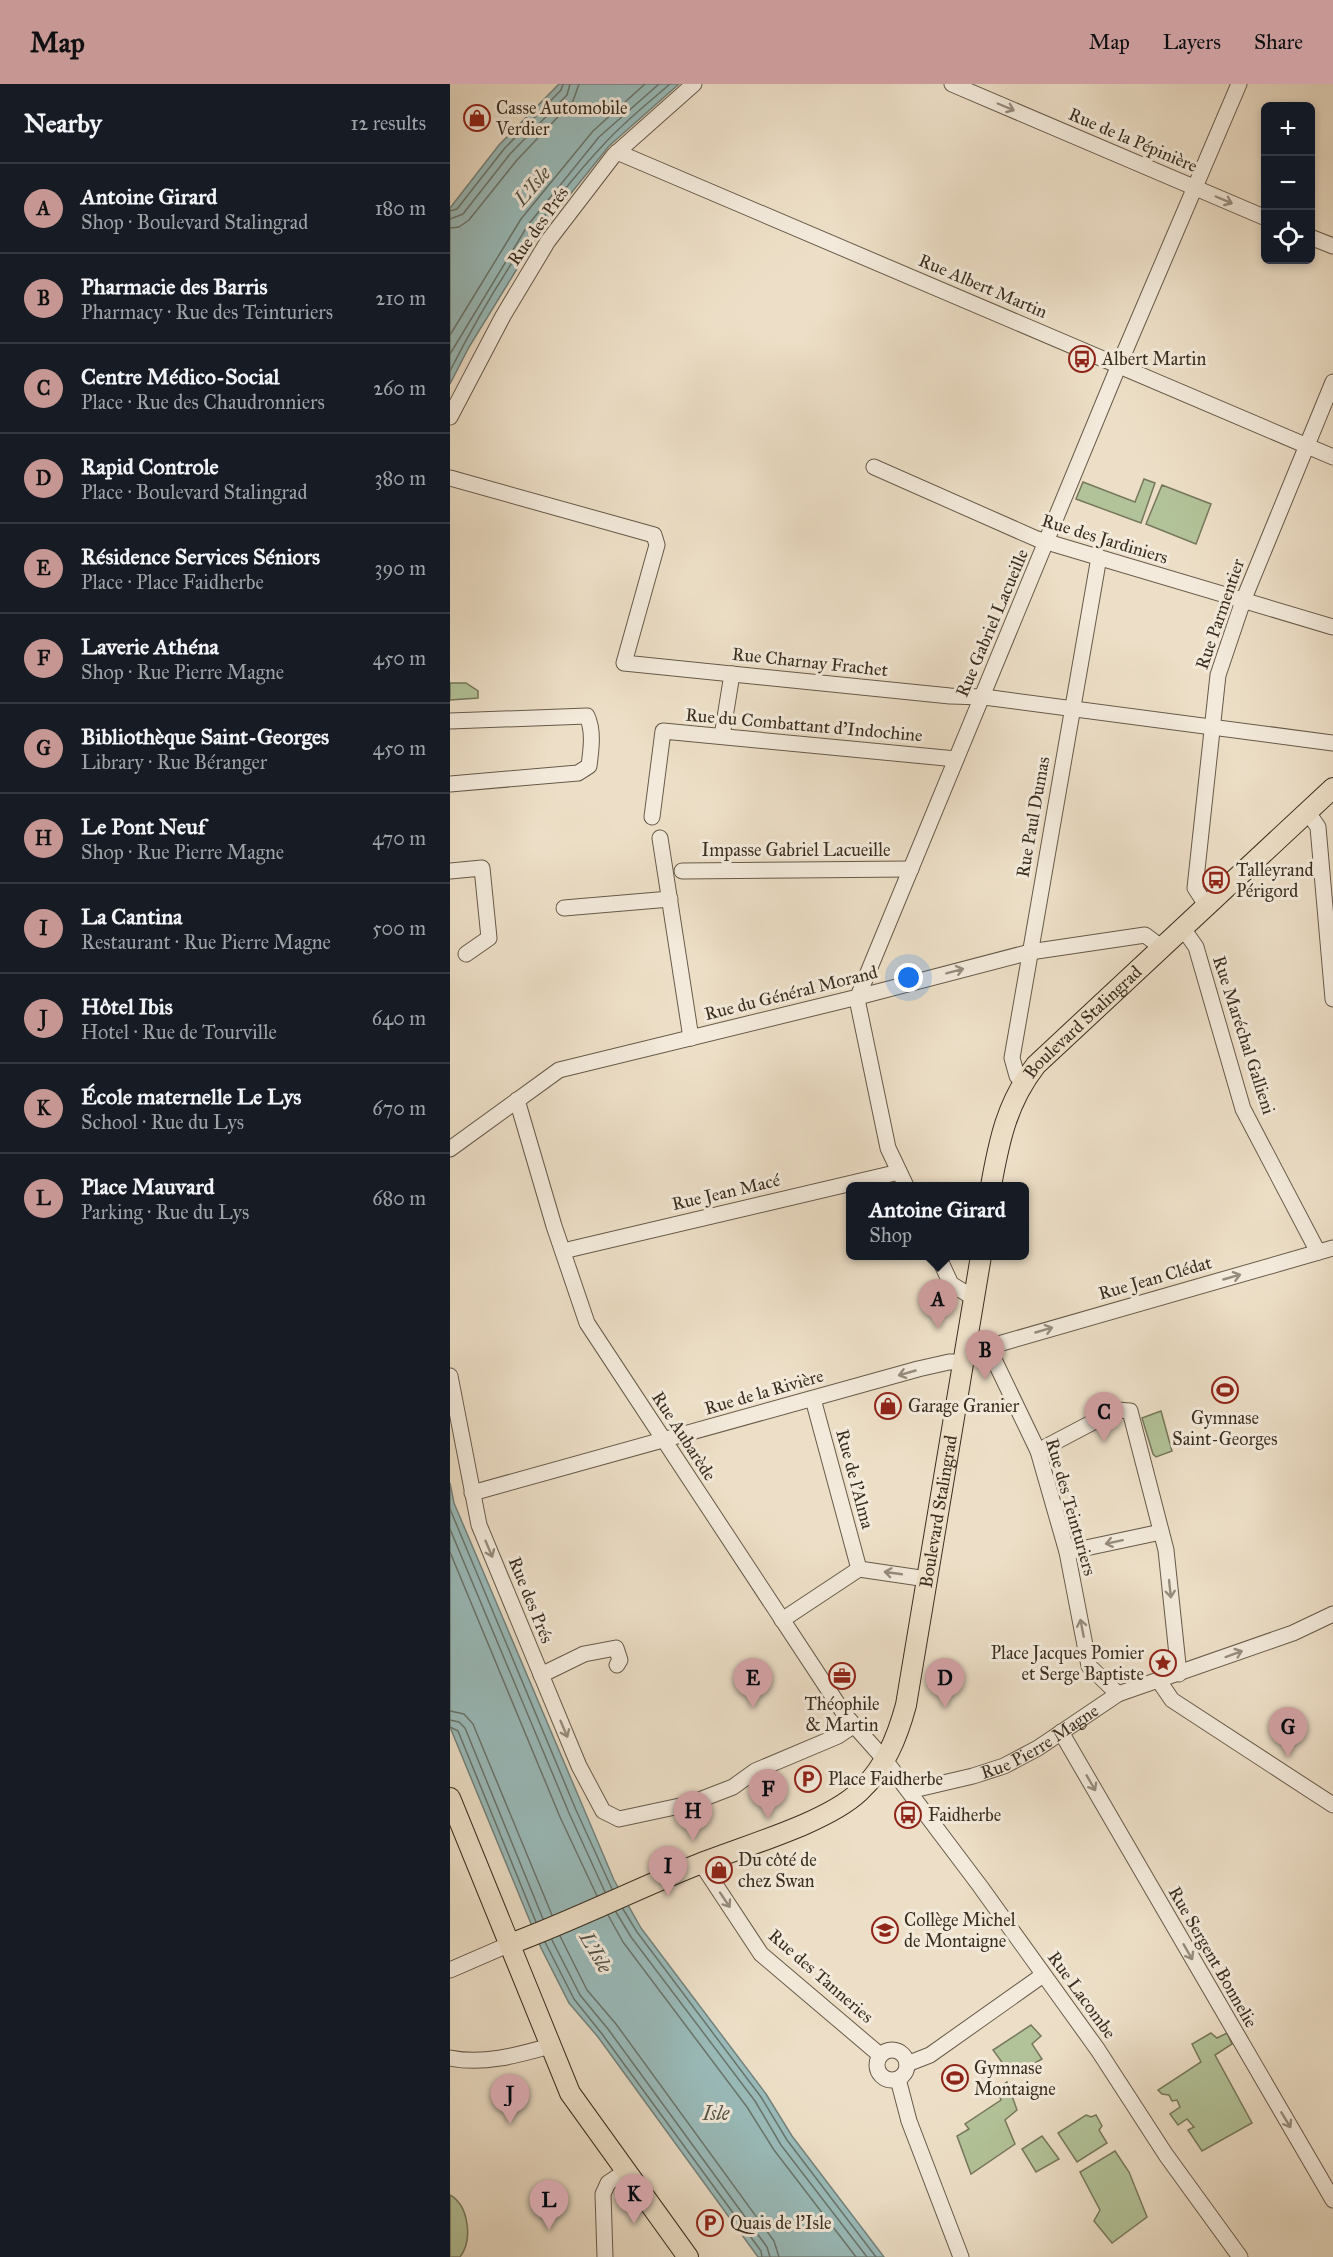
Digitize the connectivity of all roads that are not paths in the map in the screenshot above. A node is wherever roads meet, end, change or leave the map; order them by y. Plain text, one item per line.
1 (694, 84) edge
2 (952, 84) edge
3 (1239, 84) edge
4 (617, 152) junction
5 (1195, 188) junction
6 (1261, 216) edge
7 (1315, 239) edge
8 (1333, 246) edge
9 (1119, 365) junction
10 (1333, 382) edge
11 (450, 417) edge
12 (1306, 446) junction
13 (1333, 457) edge
14 (874, 467) dead end
15 (450, 478) edge
16 (1047, 541) junction
17 (1099, 557) junction
18 (1243, 602) junction
19 (1333, 627) edge
20 (732, 674) junction
21 (982, 697) junction
22 (1072, 710) junction
23 (450, 721) edge
24 (1210, 728) junction
25 (722, 736) junction
26 (1333, 743) edge
27 (956, 759) junction
28 (450, 784) edge
29 (1333, 788) edge
30 (1307, 811) junction
31 (652, 817) dead end
32 (660, 838) dead end
33 (1327, 852) edge
34 (911, 869) junction
35 (682, 870) dead end
36 (450, 871) edge
37 (670, 899) junction
38 (1206, 905) junction
39 (564, 908) dead end
40 (1182, 927) junction
41 (1161, 947) junction
42 (1030, 952) junction
43 (466, 954) dead end
44 (1331, 958) edge
45 (858, 997) junction
46 (1333, 999) edge
47 (691, 1038) junction
48 (1023, 1081) junction
49 (517, 1100) junction
50 (450, 1149) edge
51 (899, 1172) junction
52 (856, 1182) edge
53 (904, 1182) edge
54 (992, 1182) edge
55 (846, 1184) edge
56 (1326, 1250) edge
57 (562, 1251) junction
58 (940, 1260) edge
59 (980, 1260) edge
60 (974, 1298) junction
61 (967, 1342) junction
62 (988, 1347) junction
63 (964, 1362) junction
64 (450, 1376) edge
65 (813, 1399) junction
66 (663, 1440) junction
67 (1038, 1451) junction
68 (472, 1494) junction
69 (1161, 1532) junction
70 (1067, 1552) junction
71 (859, 1569) junction
72 (927, 1579) junction
73 (1333, 1614) edge
74 (782, 1620) junction
75 (617, 1665) dead end
76 (1179, 1674) junction
77 (541, 1675) junction
78 (1159, 1681) junction
79 (1118, 1694) junction
80 (853, 1726) junction
81 (1061, 1732) junction
82 (885, 1760) junction
83 (909, 1791) junction
84 (450, 1798) edge
85 (1333, 1805) edge
86 (700, 1863) junction
87 (517, 1942) junction
88 (450, 1970) edge
89 (1043, 1975) junction
90 (550, 2046) junction
91 (880, 2055) junction
92 (450, 2058) edge
93 (907, 2064) junction
94 (898, 2079) junction
95 (626, 2171) junction
96 (1333, 2200) edge
97 (605, 2257) edge
98 (688, 2257) edge
99 (961, 2257) edge
100 (1240, 2257) edge

1 - 4 street, Rue des Prés
2 -> 5 street, Rue de la Pépinière
3 - 5 street, Rue Gabriel Lacueille
4 - 9 street, Rue Albert Martin
4 - 11 street, Rue des Prés
5 -> 6 street, Rue de la Pépinière
5 - 9 street, Rue Gabriel Lacueille
7 - 8 street
9 - 12 street, Rue Albert Martin
9 - 16 street, Rue Gabriel Lacueille
10 - 12 street, Rue Parmentier
12 - 13 street, Rue Albert Martin
12 - 18 street, Rue Parmentier
14 - 16 street, Rue des Jardiniers
15 - 20 street, Rue Charnay Frachet
16 - 17 street, Rue des Jardiniers
16 - 21 street, Rue Gabriel Lacueille
17 - 18 street, Rue des Jardiniers
17 - 22 street, Rue Paul Dumas
18 - 19 street, Rue des Jardiniers
18 - 24 street, Rue Parmentier
20 - 21 street, Rue Charnay Frachet
20 - 25 street
21 - 22 street, Rue Charnay Frachet
21 - 27 street, Rue Gabriel Lacueille
22 - 24 street, Rue Charnay Frachet
22 - 42 street, Rue Paul Dumas
23 - 28 street
24 - 26 street, Rue Charnay Frachet
24 - 38 street, Rue Parmentier
25 - 27 street, Rue du Combattant d'Indochine
25 - 31 street, Rue du Combattant d'Indochine
27 - 34 street, Rue Gabriel Lacueille
29 - 30 main road, Boulevard Stalingrad
30 - 33 street
30 - 38 main road, Boulevard Stalingrad
32 - 37 street
33 - 44 street
34 - 35 street, Impasse Gabriel Lacueille
34 - 45 street, Rue Gabriel Lacueille
36 - 43 street
37 - 39 street
37 - 47 street
38 - 40 main road, Boulevard Stalingrad
40 - 41 main road, Boulevard Stalingrad
40 - 56 street, Rue Maréchal Gallieni
41 - 42 street, Rue du Général Morand
41 - 48 main road, Boulevard Stalingrad
45 -> 42 street, Rue du Général Morand
42 - 48 street, Rue Paul Dumas
44 - 46 street
45 - 47 street, Rue du Général Morand
45 - 51 street
47 - 49 street, Rue du Général Morand
48 - 54 main road, Boulevard Stalingrad
49 - 50 street, Rue du Général Morand
49 - 57 street, Rue Aubarède
51 - 52 street, Rue Jean Macé
51 - 53 street
55 - 57 street, Rue Jean Macé
62 -> 56 street, Rue Jean Clédat
57 - 66 street, Rue Aubarède
58 - 60 street
59 - 60 main road, Boulevard Stalingrad
60 - 61 main road, Boulevard Stalingrad
61 - 62 street
61 - 63 main road, Boulevard Stalingrad
62 - 67 street, Rue des Teinturiers
63 -> 65 street, Rue de la Rivière
63 - 72 main road, Boulevard Stalingrad
64 - 68 street, Rue des Prés
65 - 66 street, Rue de la Rivière
65 - 71 street, Rue de l'Alma
66 - 68 street, Rue de la Rivière
66 - 74 street, Rue Aubarède
67 - 69 street
67 - 70 street, Rue des Teinturiers
68 -> 77 street, Rue des Prés
69 -> 70 street
69 -> 76 street
79 -> 70 street, Rue des Teinturiers
72 -> 71 street
71 - 74 street
72 - 82 main road, Boulevard Stalingrad
76 -> 73 street, Rue Pierre Magne
74 - 80 street, Rue Aubarède
75 - 77 street
76 - 78 street, Rue Pierre Magne
77 -> 80 street, Rue des Prés
78 - 79 street, Rue Pierre Magne
78 - 85 street
79 - 81 street, Rue Pierre Magne
80 - 82 street, Rue Aubarède
81 - 83 street, Rue Pierre Magne
81 -> 96 street, Rue Sergent Bonnelie
82 - 83 street, Rue Lacombe
82 - 86 main road
83 - 89 street, Rue Lacombe
84 - 87 main road
86 - 87 main road
86 -> 91 street, Rue des Tanneries
87 - 88 street
87 - 90 main road
89 - 93 street
89 - 100 street, Rue Lacombe
90 - 92 street
90 - 95 main road
91 - 93 street
91 - 94 street
93 - 94 street
94 - 99 street
95 - 97 street
95 - 98 main road

